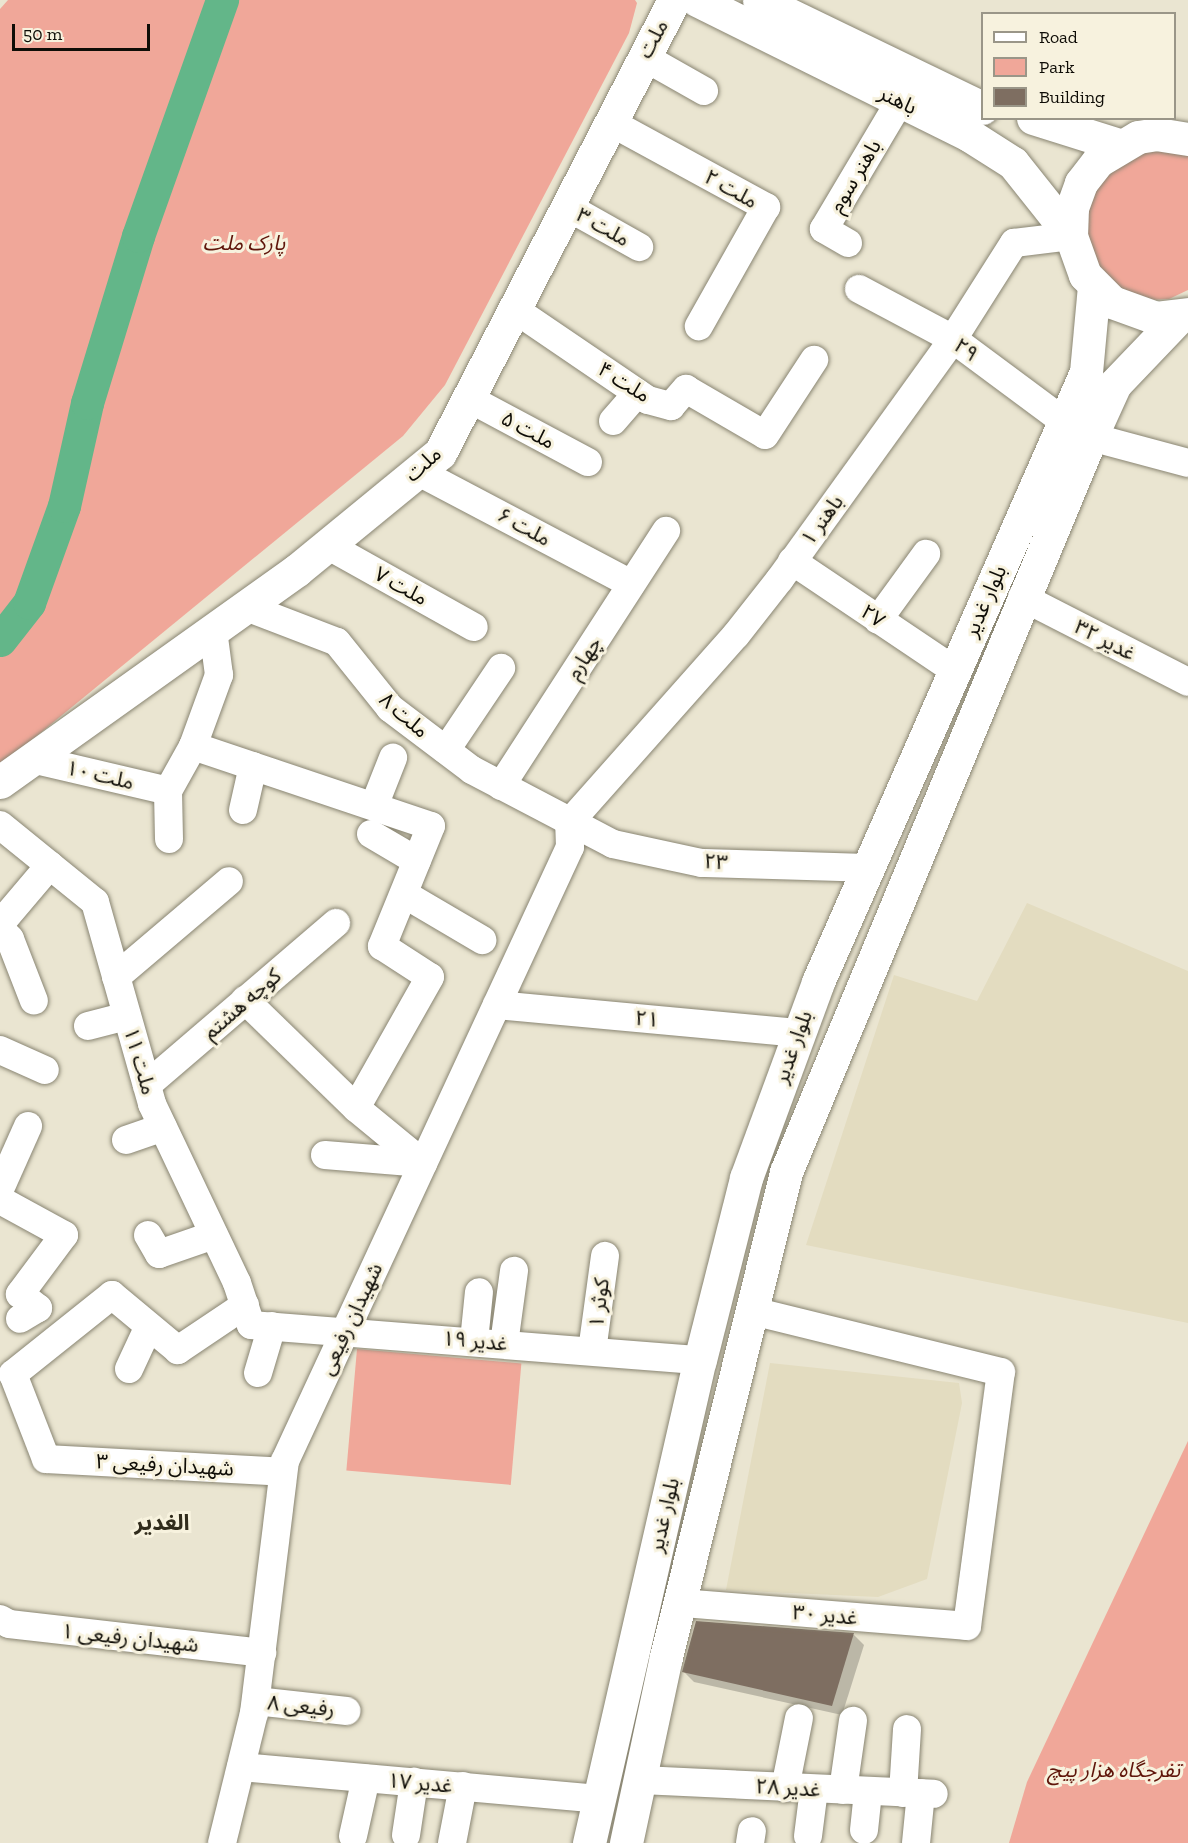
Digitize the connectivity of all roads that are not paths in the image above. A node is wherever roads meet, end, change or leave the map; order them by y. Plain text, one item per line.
1 (674, 0) edge
2 (697, 0) edge
3 (759, 0) edge
4 (644, 57) junction
5 (704, 91) dead end
6 (900, 101) junction
7 (981, 108) edge
8 (1039, 120) edge
9 (610, 122) junction
10 (1184, 133) edge
11 (1119, 145) junction
12 (566, 206) junction
13 (1071, 236) junction
14 (848, 243) dead end
15 (639, 247) dead end
16 (1094, 286) junction
17 (859, 289) dead end
18 (514, 309) junction
19 (1184, 315) edge
20 (699, 326) dead end
21 (952, 339) junction
22 (814, 360) dead end
23 (637, 393) junction
24 (468, 398) junction
25 (613, 421) dead end
26 (1078, 430) junction
27 (588, 462) dead end
28 (1188, 463) edge
29 (417, 471) junction
30 (666, 531) dead end
31 (327, 545) junction
32 (926, 554) dead end
33 (792, 561) junction
34 (632, 584) junction
35 (1022, 597) junction
36 (246, 607) junction
37 (879, 620) junction
38 (474, 627) dead end
39 (213, 630) junction
40 (501, 668) dead end
41 (954, 670) junction
42 (1188, 682) edge
43 (193, 746) junction
44 (446, 750) junction
45 (393, 758) dead end
46 (32, 759) junction
47 (253, 766) junction
48 (0, 782) edge
49 (501, 786) junction
50 (168, 791) junction
51 (374, 806) junction
52 (243, 810) dead end
53 (569, 823) junction
54 (0, 825) edge
55 (370, 834) dead end
56 (169, 839) dead end
57 (417, 861) junction
58 (50, 865) junction
59 (869, 868) junction
60 (229, 881) dead end
61 (404, 894) junction
62 (336, 922) dead end
63 (0, 926) edge
64 (482, 940) dead end
65 (116, 977) junction
66 (246, 1000) junction
67 (34, 1001) dead end
68 (497, 1005) junction
69 (128, 1016) junction
70 (88, 1026) dead end
71 (797, 1033) junction
72 (0, 1050) edge
73 (45, 1070) dead end
74 (147, 1085) junction
75 (356, 1108) junction
76 (28, 1126) dead end
77 (163, 1127) junction
78 (126, 1140) dead end
79 (325, 1155) dead end
80 (423, 1163) junction
81 (0, 1189) edge
82 (0, 1200) edge
83 (148, 1235) dead end
84 (214, 1235) junction
85 (605, 1256) dead end
86 (514, 1271) dead end
87 (479, 1292) dead end
88 (753, 1311) junction
89 (20, 1319) dead end
90 (256, 1319) junction
91 (149, 1326) junction
92 (345, 1331) junction
93 (474, 1341) junction
94 (504, 1344) junction
95 (592, 1351) junction
96 (700, 1360) junction
97 (129, 1369) dead end
98 (258, 1373) dead end
99 (283, 1472) junction
100 (682, 1603) junction
101 (0, 1619) edge
102 (262, 1653) junction
103 (256, 1701) junction
104 (346, 1711) dead end
105 (799, 1718) dead end
106 (853, 1721) dead end
107 (907, 1729) dead end
108 (241, 1767) junction
109 (366, 1778) junction
110 (641, 1780) junction
111 (414, 1782) junction
112 (463, 1786) junction
113 (785, 1788) junction
114 (814, 1789) junction
115 (855, 1791) junction
116 (919, 1793) junction
117 (598, 1798) junction
118 (864, 1830) dead end
119 (406, 1835) dead end
120 (353, 1836) dead end
121 (808, 1836) dead end
122 (222, 1843) edge
123 (452, 1843) edge
124 (589, 1843) edge
125 (626, 1843) edge
126 (916, 1843) edge

1 - 4 main road, ملت
2 - 6 main road, باهنر
3 - 7 main road, باهنر
4 - 5 street
4 - 9 main road, ملت
6 - 13 main road, باهنر
6 - 14 street, باهنر سوم
8 - 11 main road
9 - 12 main road, ملت
9 - 20 street, ۲ ملت
10 - 11 main road
11 - 13 main road
12 - 15 street, ۳ ملت
12 - 18 main road, ملت
13 - 16 main road
13 - 21 street, باهنر ۱
16 - 19 main road
16 - 26 main road, بلوار غدیر
17 - 21 street, ۲۹
18 - 23 street, ۴ ملت
18 - 24 main road, ملت
19 - 26 main road, بلوار غدیر
21 - 26 street, ۲۹
21 - 33 street, باهنر ۱
22 - 23 street, ۴ ملت
23 - 25 street
24 - 27 street, ۵ ملت
24 - 29 main road, ملت
26 - 28 street
26 - 35 main road, بلوار غدیر
26 - 41 main road, بلوار غدیر
29 - 31 main road, ملت
29 - 34 street, ۶ ملت
30 - 34 street, چهارم
31 - 36 main road, ملت
31 - 38 street, ۷ ملت
32 - 37 street
33 - 37 street, ۲۷
33 - 53 street, باهنر ۱
34 - 49 street, چهارم
35 - 42 street, ۳۲ غدیر
35 - 88 main road, بلوار غدیر
36 - 39 main road, ملت
36 - 44 street, ۸ ملت
37 - 41 street, ۲۷
39 - 43 street
39 - 46 main road, ملت
40 - 44 street
41 - 59 main road, بلوار غدیر
43 - 47 street
43 - 50 street
44 - 49 street, ۸ ملت
45 - 51 street
46 - 48 main road, ملت
46 - 50 street, ملت ۱۰
47 - 51 street
47 - 52 street
49 - 53 street, ۸ ملت
50 - 56 street
51 - 57 street
53 - 59 street, ۲۳
53 - 68 street, شهیدان رفیعی
54 - 58 street, ۱۱ ملت
55 - 57 street
57 - 61 street
58 - 63 street
58 - 65 street, ۱۱ ملت
59 - 71 main road, بلوار غدیر
60 - 65 street
61 - 64 street
61 - 75 street
62 - 66 street, کوچه هشتم
63 - 67 street
65 - 69 street, ۱۱ ملت
66 - 74 street, کوچه هشتم
66 - 75 street
68 - 71 street, ۲۱
68 - 80 street, شهیدان رفیعی
69 - 70 street
69 - 74 street, ۱۱ ملت
71 - 96 main road, بلوار غدیر
72 - 73 street
74 - 77 street, ۱۱ ملت
75 - 80 street
76 - 81 street
77 - 78 street
77 - 84 street, ۱۱ ملت
79 - 80 street
80 - 92 street, شهیدان رفیعی
82 - 89 street
83 - 84 street
84 - 90 street, ۱۱ ملت
85 - 95 street, ۱ کوثر
86 - 94 street
87 - 93 street
88 - 100 main road, بلوار غدیر
88 - 100 street, غدیر ۳۰
90 - 91 street
90 - 92 street, ۱۹ غدیر
90 - 98 street
91 - 97 street
91 - 99 street, ۳ شهیدان رفیعی
92 - 93 street, ۱۹ غدیر
92 - 99 street, شهیدان رفیعی
93 - 94 street, ۱۹ غدیر
94 - 95 street, ۱۹ غدیر
95 - 96 street, ۱۹ غدیر
96 - 117 main road, بلوار غدیر
99 - 102 street, شهیدان رفیعی
100 - 110 main road, بلوار غدیر
101 - 102 street, ۱ شهیدان رفیعی
102 - 103 street, شهیدان رفیعی
103 - 104 street, رفیعی ۸
103 - 108 street, شهیدان رفیعی
105 - 113 street
106 - 115 street
107 - 116 street
108 - 109 street, ۱۷ غدیر
108 - 122 street, شهیدان رفیعی
109 - 111 street, ۱۷ غدیر
109 - 120 street
110 - 113 street, ۲۸ غدیر
110 - 125 main road, بلوار غدیر
111 - 112 street, ۱۷ غدیر
111 - 119 street
112 - 117 street, ۱۷ غدیر
112 - 123 street
113 - 114 street, ۲۸ غدیر
114 - 115 street, ۲۸ غدیر
114 - 121 street
115 - 116 street, ۲۸ غدیر
115 - 118 street
116 - 126 street
117 - 124 main road, بلوار غدیر

